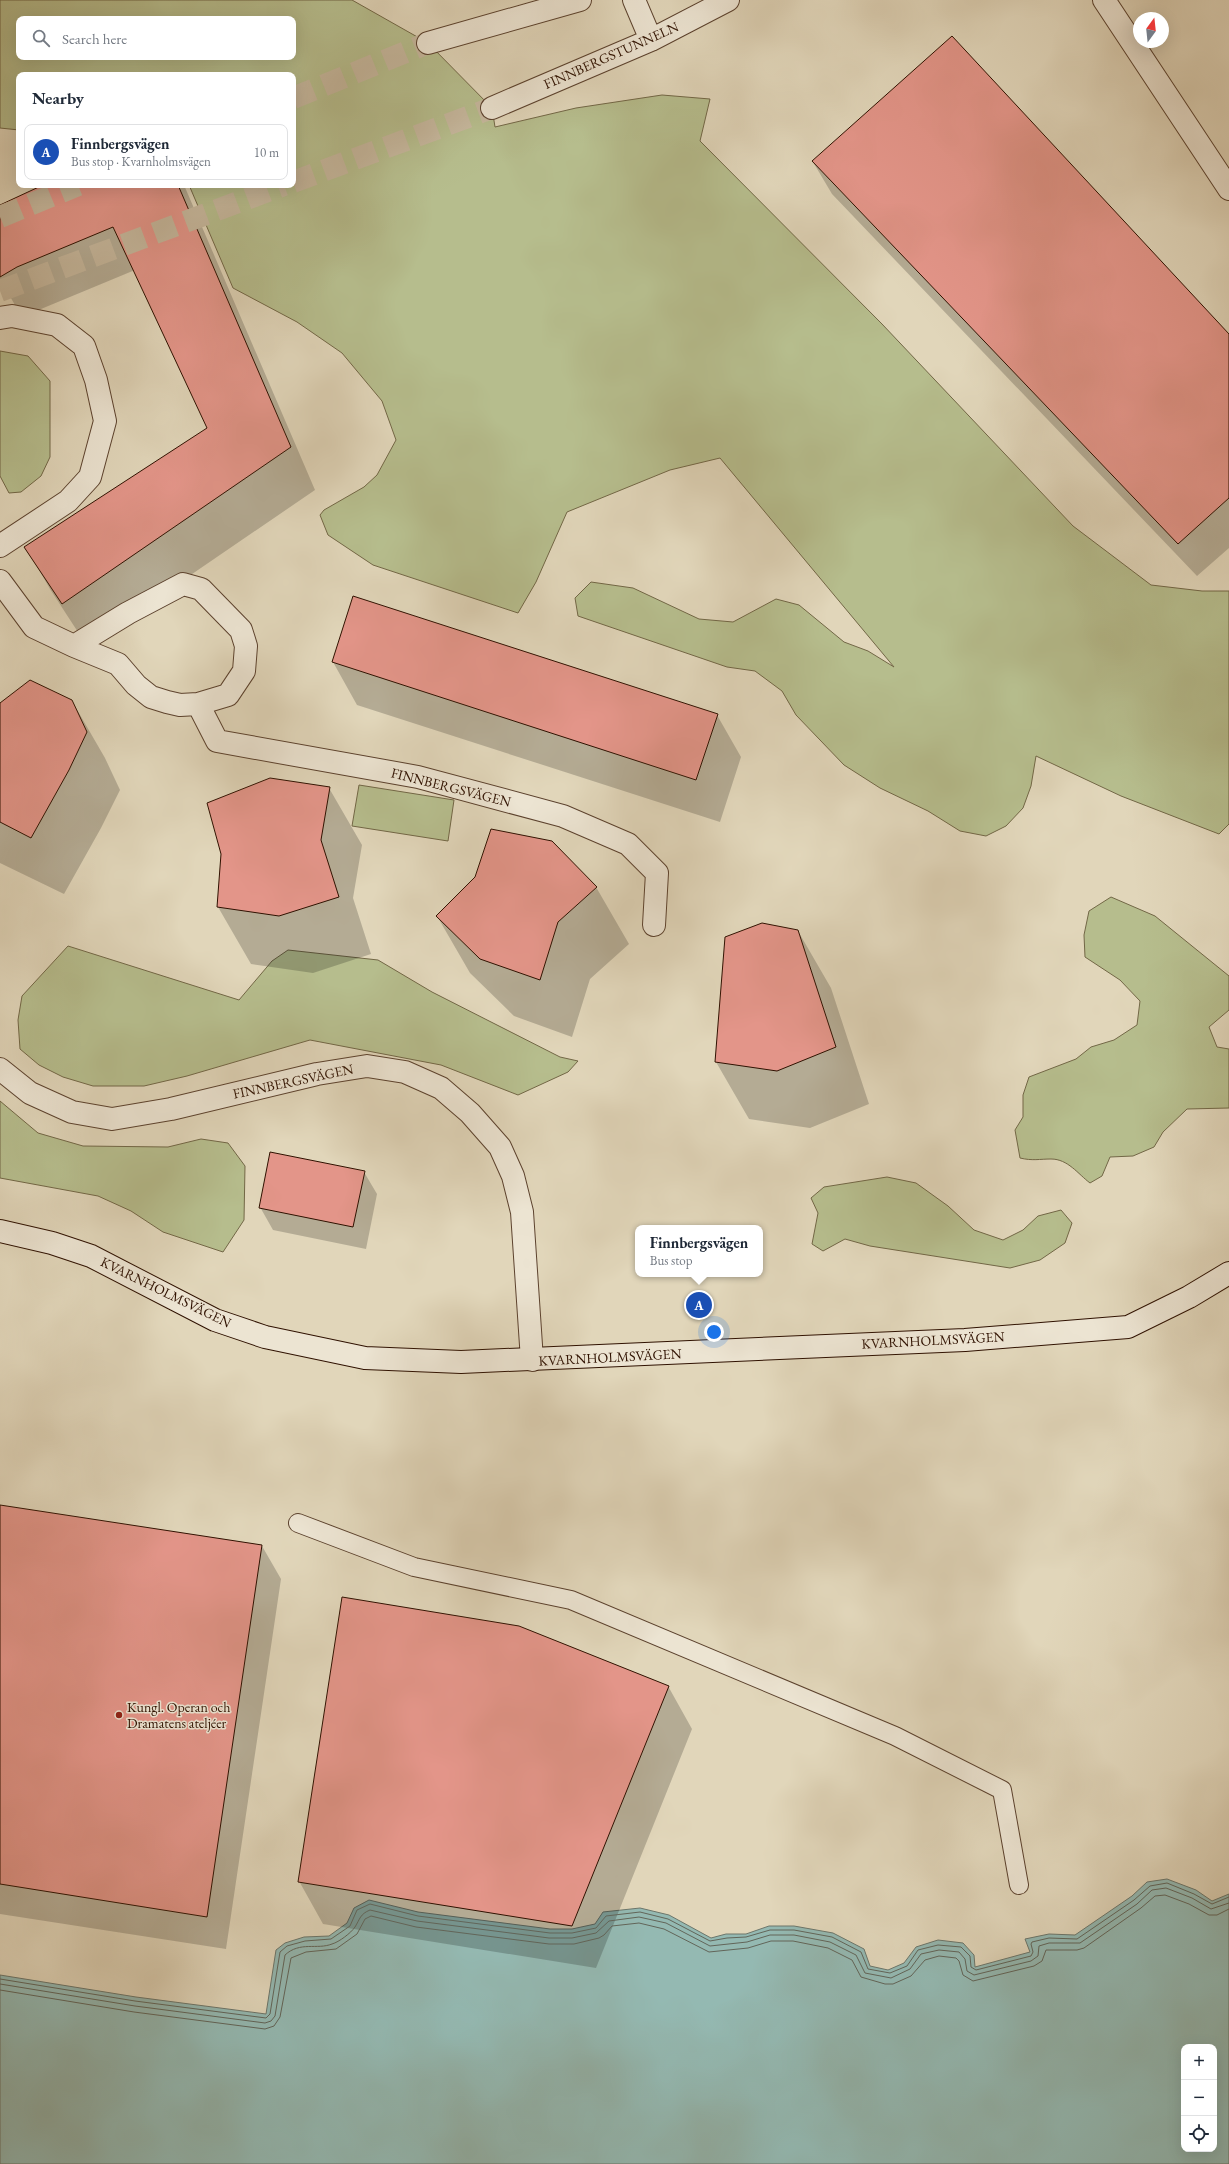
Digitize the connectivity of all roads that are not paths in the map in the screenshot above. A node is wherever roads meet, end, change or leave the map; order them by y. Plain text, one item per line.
1 (580, 0) edge
2 (634, 0) edge
3 (728, 0) edge
4 (1104, 0) edge
5 (651, 40) junction
6 (428, 43) tunnel mouth
7 (492, 108) tunnel mouth
8 (1229, 190) edge
9 (0, 318) edge
10 (0, 546) edge
11 (0, 581) edge
12 (74, 646) junction
13 (198, 704) junction
14 (654, 925) dead end
15 (0, 1069) edge
16 (0, 1231) edge
17 (1229, 1273) edge
18 (532, 1360) junction
19 (298, 1523) dead end
20 (1019, 1885) dead end

1 - 6 street
2 - 5 street
3 - 5 street, FINNBERGSTUNNELN
4 - 8 street
5 - 7 street, FINNBERGSTUNNELN
9 - 10 street
11 - 12 street
12 - 13 street
12 - 13 street
13 - 14 street, FINNBERGSVÄGEN
15 - 18 street, FINNBERGSVÄGEN
16 - 18 street, KVARNHOLMSVÄGEN
17 - 18 street, KVARNHOLMSVÄGEN
19 - 20 lane

